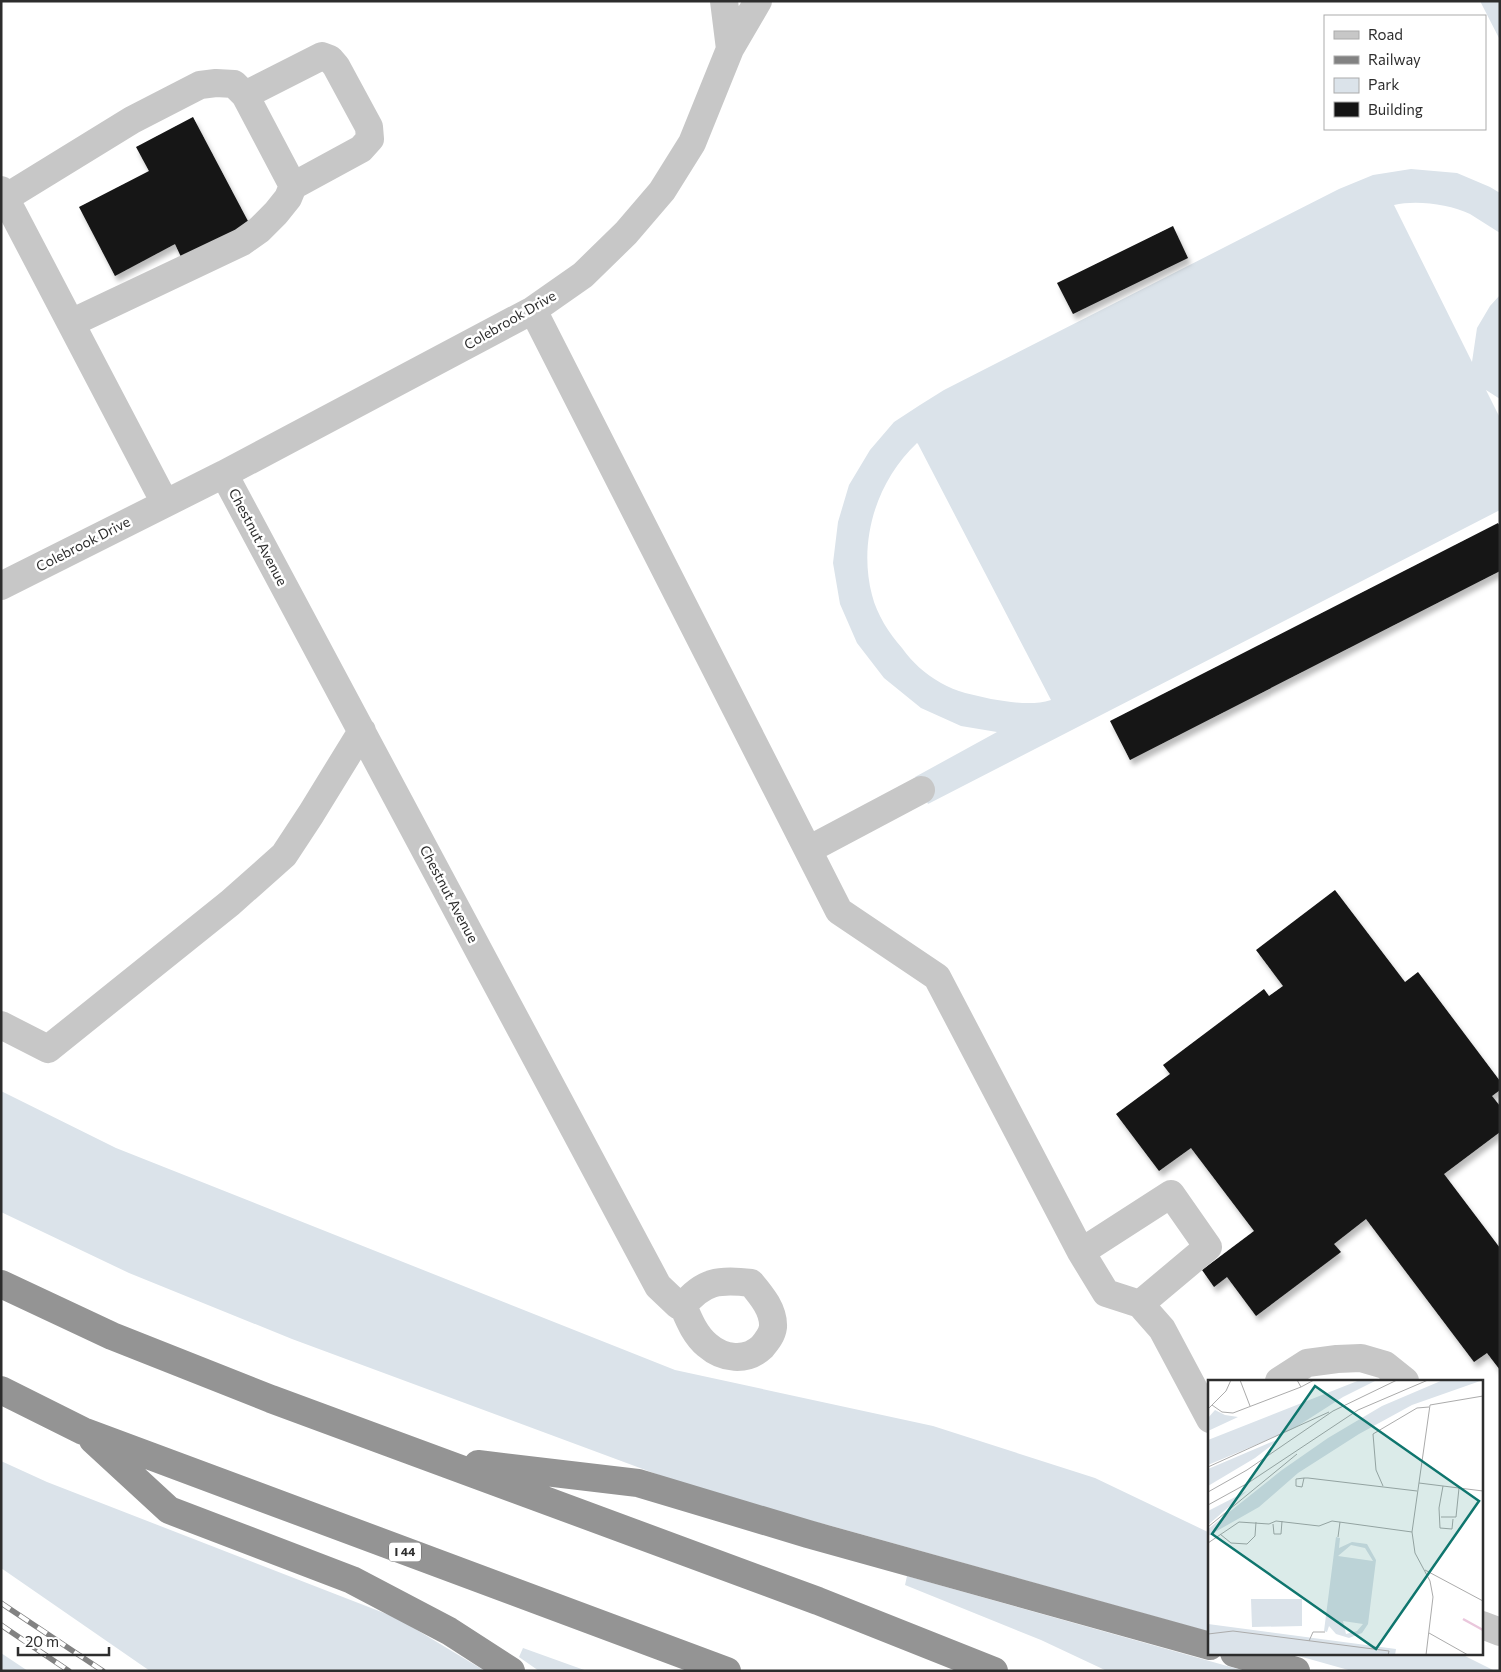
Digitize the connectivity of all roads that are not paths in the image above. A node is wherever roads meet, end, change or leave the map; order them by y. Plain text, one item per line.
1 (724, 1) edge
2 (758, 1) edge
3 (730, 49) junction
4 (245, 95) junction
5 (293, 186) junction
6 (3, 194) edge
7 (532, 310) junction
8 (71, 323) junction
9 (224, 474) junction
10 (165, 503) junction
11 (1, 586) edge
12 (362, 731) junction
13 (921, 790) dead end
14 (808, 850) junction
15 (1, 1026) edge
16 (1081, 1252) junction
17 (1, 1284) edge
18 (1140, 1304) junction
19 (683, 1306) dead end
20 (1281, 1380) edge
21 (1404, 1380) edge
22 (1, 1390) edge
23 (1208, 1415) edge
24 (83, 1431) junction
25 (431, 1458) junction
26 (1484, 1626) edge
27 (1500, 1632) edge
28 (1208, 1645) edge
29 (1237, 1654) edge
30 (511, 1671) edge
31 (727, 1671) edge
32 (994, 1671) edge
33 (1296, 1671) edge

1 - 3 street
2 - 3 street, Colebrook Drive
3 - 7 street, Colebrook Drive
4 - 5 street
4 - 5 street
4 - 6 street
5 - 8 street
6 - 8 street
7 - 9 street, Colebrook Drive
7 - 14 street
8 - 10 street
9 - 10 street, Colebrook Drive
9 - 12 street, Chestnut Avenue
10 - 11 street, Colebrook Drive
12 - 15 street
12 - 19 street, Chestnut Avenue
13 - 14 street
14 - 16 street
16 - 18 street
16 - 18 street
17 - 25 highway
18 - 23 street
20 - 21 street
22 - 24 highway, I 44
24 - 30 highway
24 - 31 highway, I 44
25 - 28 highway
25 - 32 highway
26 - 27 street
29 - 33 highway

